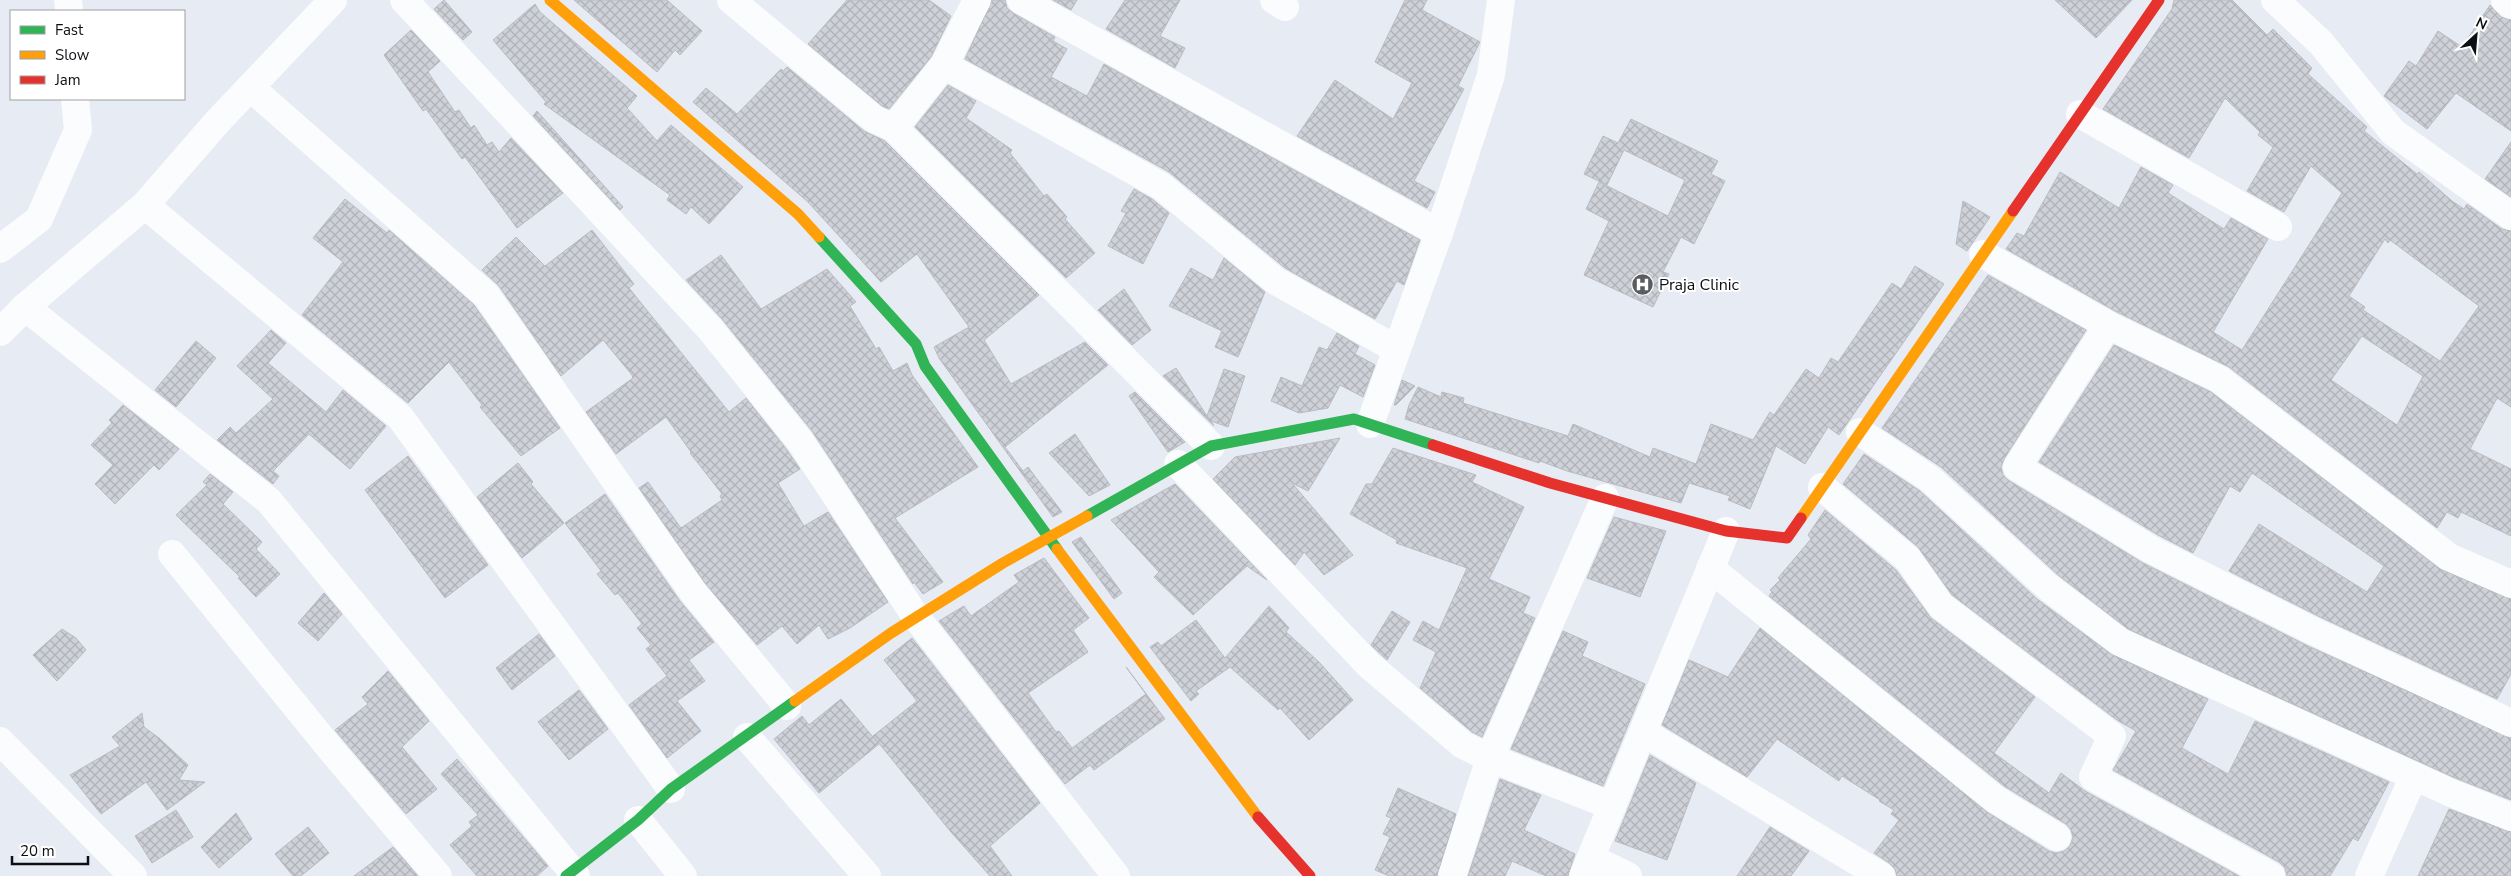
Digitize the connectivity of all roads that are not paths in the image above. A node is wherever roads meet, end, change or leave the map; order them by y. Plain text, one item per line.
1 (333, 0) edge
2 (404, 0) edge
3 (550, 0) edge
4 (730, 0) edge
5 (978, 0) edge
6 (1021, 0) edge
7 (1501, 0) edge
8 (2159, 0) edge
9 (2275, 0) edge
10 (2505, 0) edge
11 (2511, 5) edge
12 (944, 65) junction
13 (250, 87) junction
14 (75, 100) edge
15 (2080, 114) junction
16 (894, 128) junction
17 (145, 205) junction
18 (2511, 216) edge
19 (2278, 227) dead end
20 (1439, 233) junction
21 (0, 249) edge
22 (1983, 254) junction
23 (25, 307) junction
24 (2108, 325) junction
25 (0, 332) edge
26 (1396, 349) junction
27 (1370, 424) junction
28 (1860, 432) junction
29 (1211, 446) junction
30 (1178, 464) junction
31 (1822, 488) junction
32 (1605, 498) junction
33 (1726, 531) junction
34 (1048, 537) junction
35 (172, 554) dead end
36 (1710, 568) junction
37 (2511, 584) edge
38 (916, 617) junction
39 (786, 706) junction
40 (2511, 723) edge
41 (1643, 732) junction
42 (747, 737) junction
43 (0, 741) edge
44 (1490, 758) junction
45 (2414, 776) junction
46 (671, 789) junction
47 (1612, 806) junction
48 (2511, 817) edge
49 (638, 820) junction
50 (2057, 836) dead end
51 (1587, 867) edge
52 (571, 874) edge
53 (132, 876) edge
54 (438, 876) edge
55 (683, 876) edge
56 (867, 876) edge
57 (1116, 876) edge
58 (1310, 876) edge
59 (1452, 876) edge
60 (1628, 876) edge
61 (1882, 876) edge
62 (2271, 876) edge
63 (2368, 876) edge

1 - 13 street
2 - 38 street
3 - 34 street
4 - 16 street
5 - 12 street
6 - 20 street
7 - 20 street
8 - 15 street
9 - 18 street
10 - 11 street
12 - 16 street
12 - 26 street
13 - 17 street
13 - 39 street
14 - 21 street
15 - 19 street
15 - 22 street
16 - 29 street
17 - 23 street
17 - 46 street
20 - 26 street
22 - 24 street
22 - 28 street
23 - 25 street
23 - 52 street
24 - 37 street
24 - 40 street
26 - 27 street
27 - 29 street
27 - 32 street
28 - 31 street
28 - 45 street
29 - 30 street
30 - 34 street
30 - 44 street
31 - 33 street
31 - 62 street
32 - 33 street
32 - 44 street
33 - 36 street
34 - 38 street
34 - 58 street
35 - 54 street
36 - 41 street
36 - 50 street
38 - 39 street
38 - 57 street
39 - 42 street
41 - 47 street
41 - 61 street
42 - 46 street
42 - 56 street
43 - 53 street
44 - 47 street
44 - 59 street
45 - 48 street
45 - 63 street
46 - 49 street
47 - 51 street
49 - 52 street
49 - 55 street
51 - 60 street

